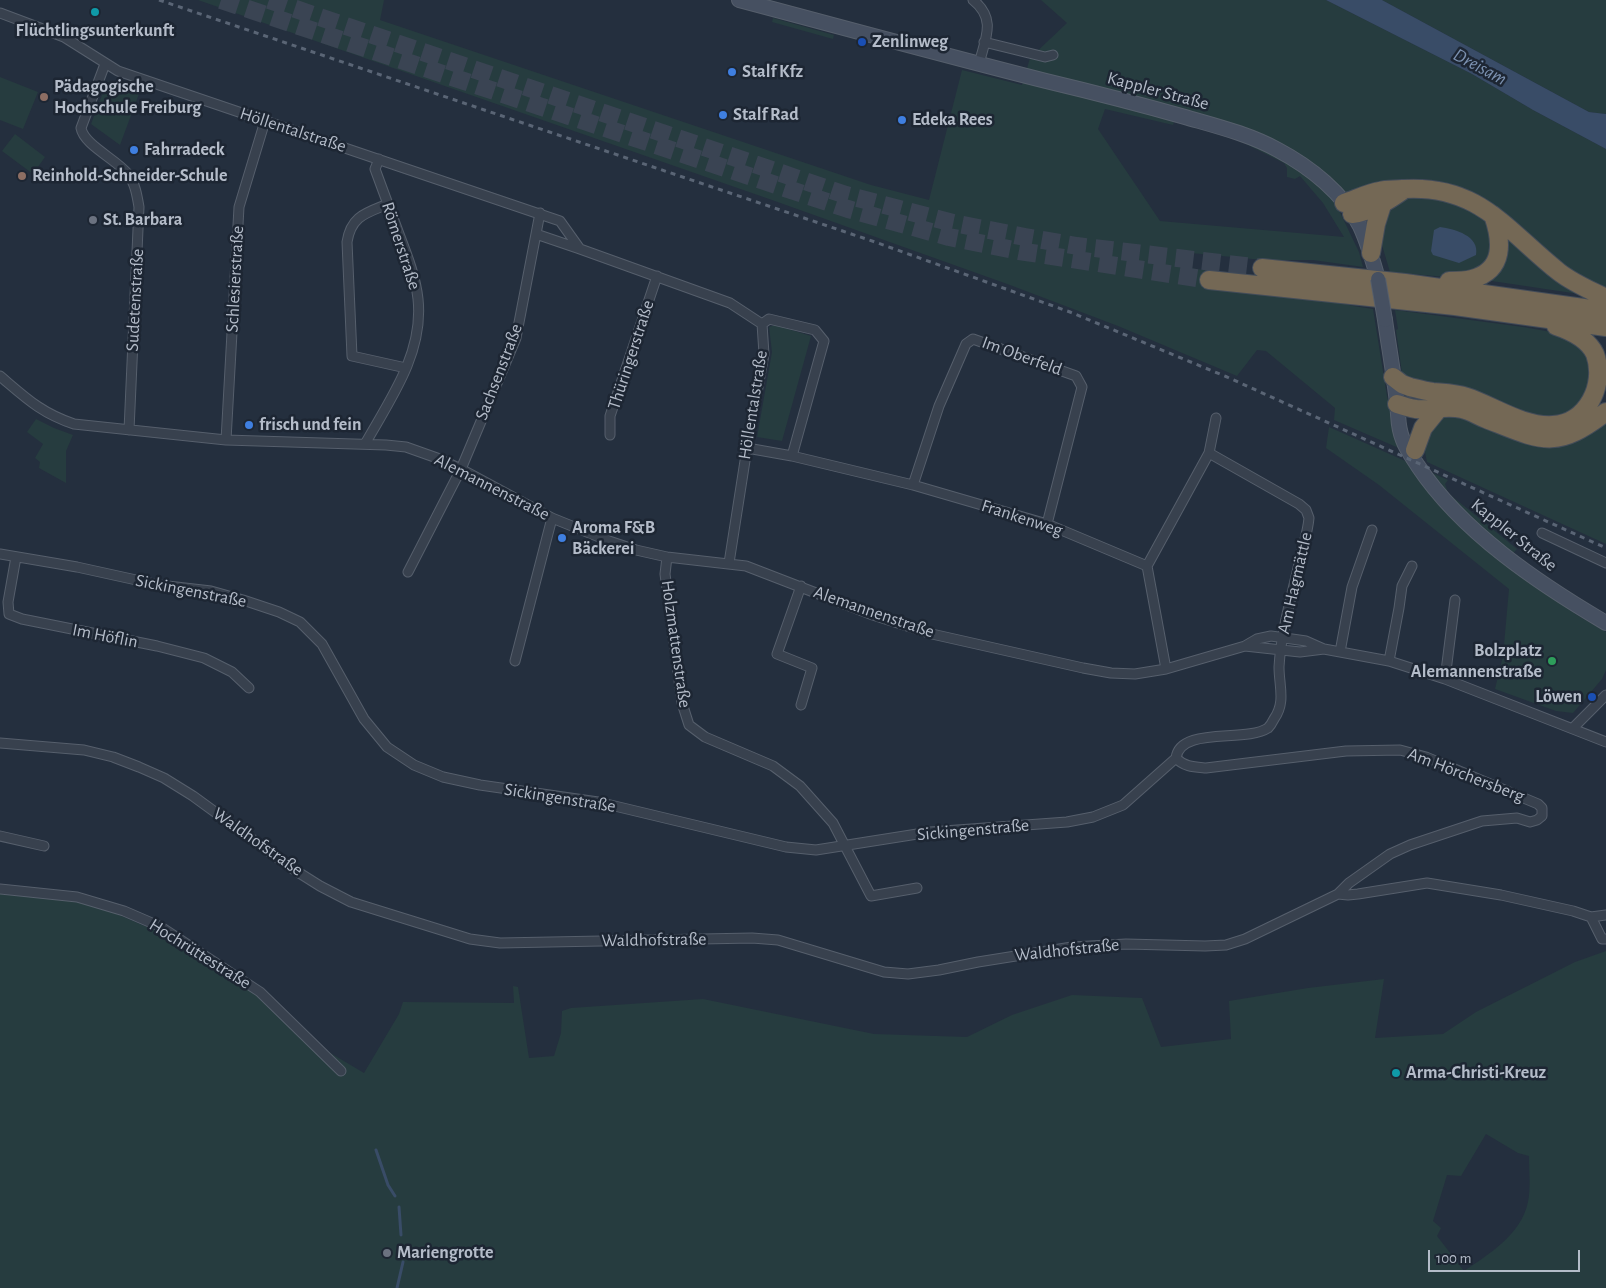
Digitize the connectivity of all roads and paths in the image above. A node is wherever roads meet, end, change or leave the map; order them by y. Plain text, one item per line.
1 (739, 0) edge
2 (973, 0) edge
3 (0, 13) edge
4 (984, 42) junction
5 (1053, 55) dead end
6 (105, 64) junction
7 (979, 64) junction
8 (265, 121) junction
9 (379, 159) junction
10 (1405, 189) junction
11 (388, 204) junction
12 (1382, 205) junction
13 (1348, 208) junction
14 (540, 213) junction
15 (1493, 215) junction
16 (536, 234) junction
17 (580, 249) junction
18 (1371, 253) junction
19 (1262, 268) tunnel mouth
20 (657, 276) junction
21 (1209, 280) tunnel mouth
22 (1405, 283) junction
23 (1606, 298) edge
24 (1606, 311) edge
25 (1520, 315) junction
26 (765, 322) junction
27 (1606, 327) edge
28 (406, 368) junction
29 (0, 376) edge
30 (1393, 377) junction
31 (1437, 399) junction
32 (1397, 404) junction
33 (1606, 412) edge
34 (1216, 418) dead end
35 (129, 430) junction
36 (610, 435) dead end
37 (226, 440) junction
38 (365, 444) junction
39 (747, 448) junction
40 (1209, 453) junction
41 (1415, 455) junction
42 (792, 456) junction
43 (461, 468) junction
44 (913, 485) junction
45 (552, 518) junction
46 (1048, 524) junction
47 (1372, 530) dead end
48 (1542, 533) dead end
49 (0, 554) edge
50 (16, 557) junction
51 (667, 557) junction
52 (729, 563) junction
53 (1606, 563) edge
54 (1147, 566) junction
55 (1412, 566) dead end
56 (408, 572) dead end
57 (801, 586) junction
58 (1454, 600) dead end
59 (1606, 623) edge
60 (1282, 637) junction
61 (1245, 646) junction
62 (1281, 649) junction
63 (1324, 649) junction
64 (1340, 652) junction
65 (514, 661) dead end
66 (1389, 661) junction
67 (1166, 669) junction
68 (1445, 679) junction
69 (249, 688) dead end
70 (1606, 695) edge
71 (801, 705) dead end
72 (1573, 728) junction
73 (1606, 742) edge
74 (0, 743) edge
75 (1176, 758) junction
76 (0, 836) edge
77 (44, 846) dead end
78 (845, 846) junction
79 (917, 888) dead end
80 (0, 889) edge
81 (1338, 894) junction
82 (1606, 915) edge
83 (1590, 917) junction
84 (1606, 939) edge
85 (342, 1071) dead end

1 - 7 street, Kappler Straße
2 - 4 street
3 - 6 street, Höllentalstraße
4 - 5 street
4 - 7 street
6 - 8 street, Höllentalstraße
6 - 35 street, Sudetenstraße
7 - 13 street, Kappler Straße
8 - 9 street, Höllentalstraße
8 - 37 street, Schlesierstraße
9 - 11 street, Römerstraße
9 - 14 street, Höllentalstraße
10 - 12 highway
10 - 13 highway
10 - 15 highway
11 - 28 street, Römerstraße
11 - 28 street
12 - 13 highway
12 - 18 highway
13 - 18 street, Kappler Straße
14 - 16 street, Sachsenstraße
14 - 17 street, Höllentalstraße
15 - 22 highway
15 - 23 highway
16 - 17 street, Höllentalstraße
16 - 43 street, Sachsenstraße
17 - 20 street, Höllentalstraße
18 - 30 street, Kappler Straße, bridge
19 - 22 highway
20 - 26 street, Höllentalstraße
20 - 36 street, Thüringerstraße
21 - 25 highway
22 - 24 highway
25 - 27 highway
25 - 31 highway
26 - 39 street, Höllentalstraße
26 - 42 street
28 - 38 street, Römerstraße
29 - 35 street, Alemannenstraße
30 - 31 highway
30 - 32 street, Kappler Straße
31 - 32 highway
31 - 33 highway
31 - 41 highway
32 - 41 street, Kappler Straße
34 - 40 street
35 - 37 street, Alemannenstraße
37 - 38 street, Alemannenstraße
38 - 43 street, Alemannenstraße
39 - 42 street, Frankenweg
39 - 52 street, Höllentalstraße
40 - 54 street
40 - 60 street, Am Hagmättle
41 - 59 street, Kappler Straße
42 - 44 street, Frankenweg
43 - 45 street, Alemannenstraße
43 - 56 street, Sachsenstraße
44 - 46 street, Frankenweg
44 - 46 street, Im Oberfeld
45 - 51 street, Alemannenstraße
45 - 65 street
46 - 54 street, Frankenweg
47 - 64 street
48 - 53 street, Kappler Straße
49 - 50 street, Sickingenstraße
50 - 69 street, Im Höflin
50 - 78 street, Sickingenstraße
51 - 52 street, Alemannenstraße
51 - 78 street, Holzmattenstraße
52 - 57 street, Alemannenstraße
54 - 67 street
55 - 66 street
57 - 67 street, Alemannenstraße
57 - 71 street
58 - 68 street
60 - 61 street, Alemannenstraße
60 - 62 street, Am Hagmättle
60 - 63 street, Alemannenstraße
61 - 62 street, Alemannenstraße
61 - 67 street, Alemannenstraße
62 - 63 street, Alemannenstraße
62 - 75 street
63 - 64 street, Alemannenstraße
64 - 66 street, Alemannenstraße
66 - 68 street, Alemannenstraße
68 - 72 street, Alemannenstraße
70 - 72 street
72 - 73 street, Alemannenstraße
74 - 81 street, Waldhofstraße
75 - 78 street, Sickingenstraße
75 - 81 street, Am Hörchersberg
76 - 77 street
78 - 79 street, Holzmattenstraße
80 - 85 street, Hochrüttestraße
81 - 83 street
82 - 83 street
83 - 84 street

